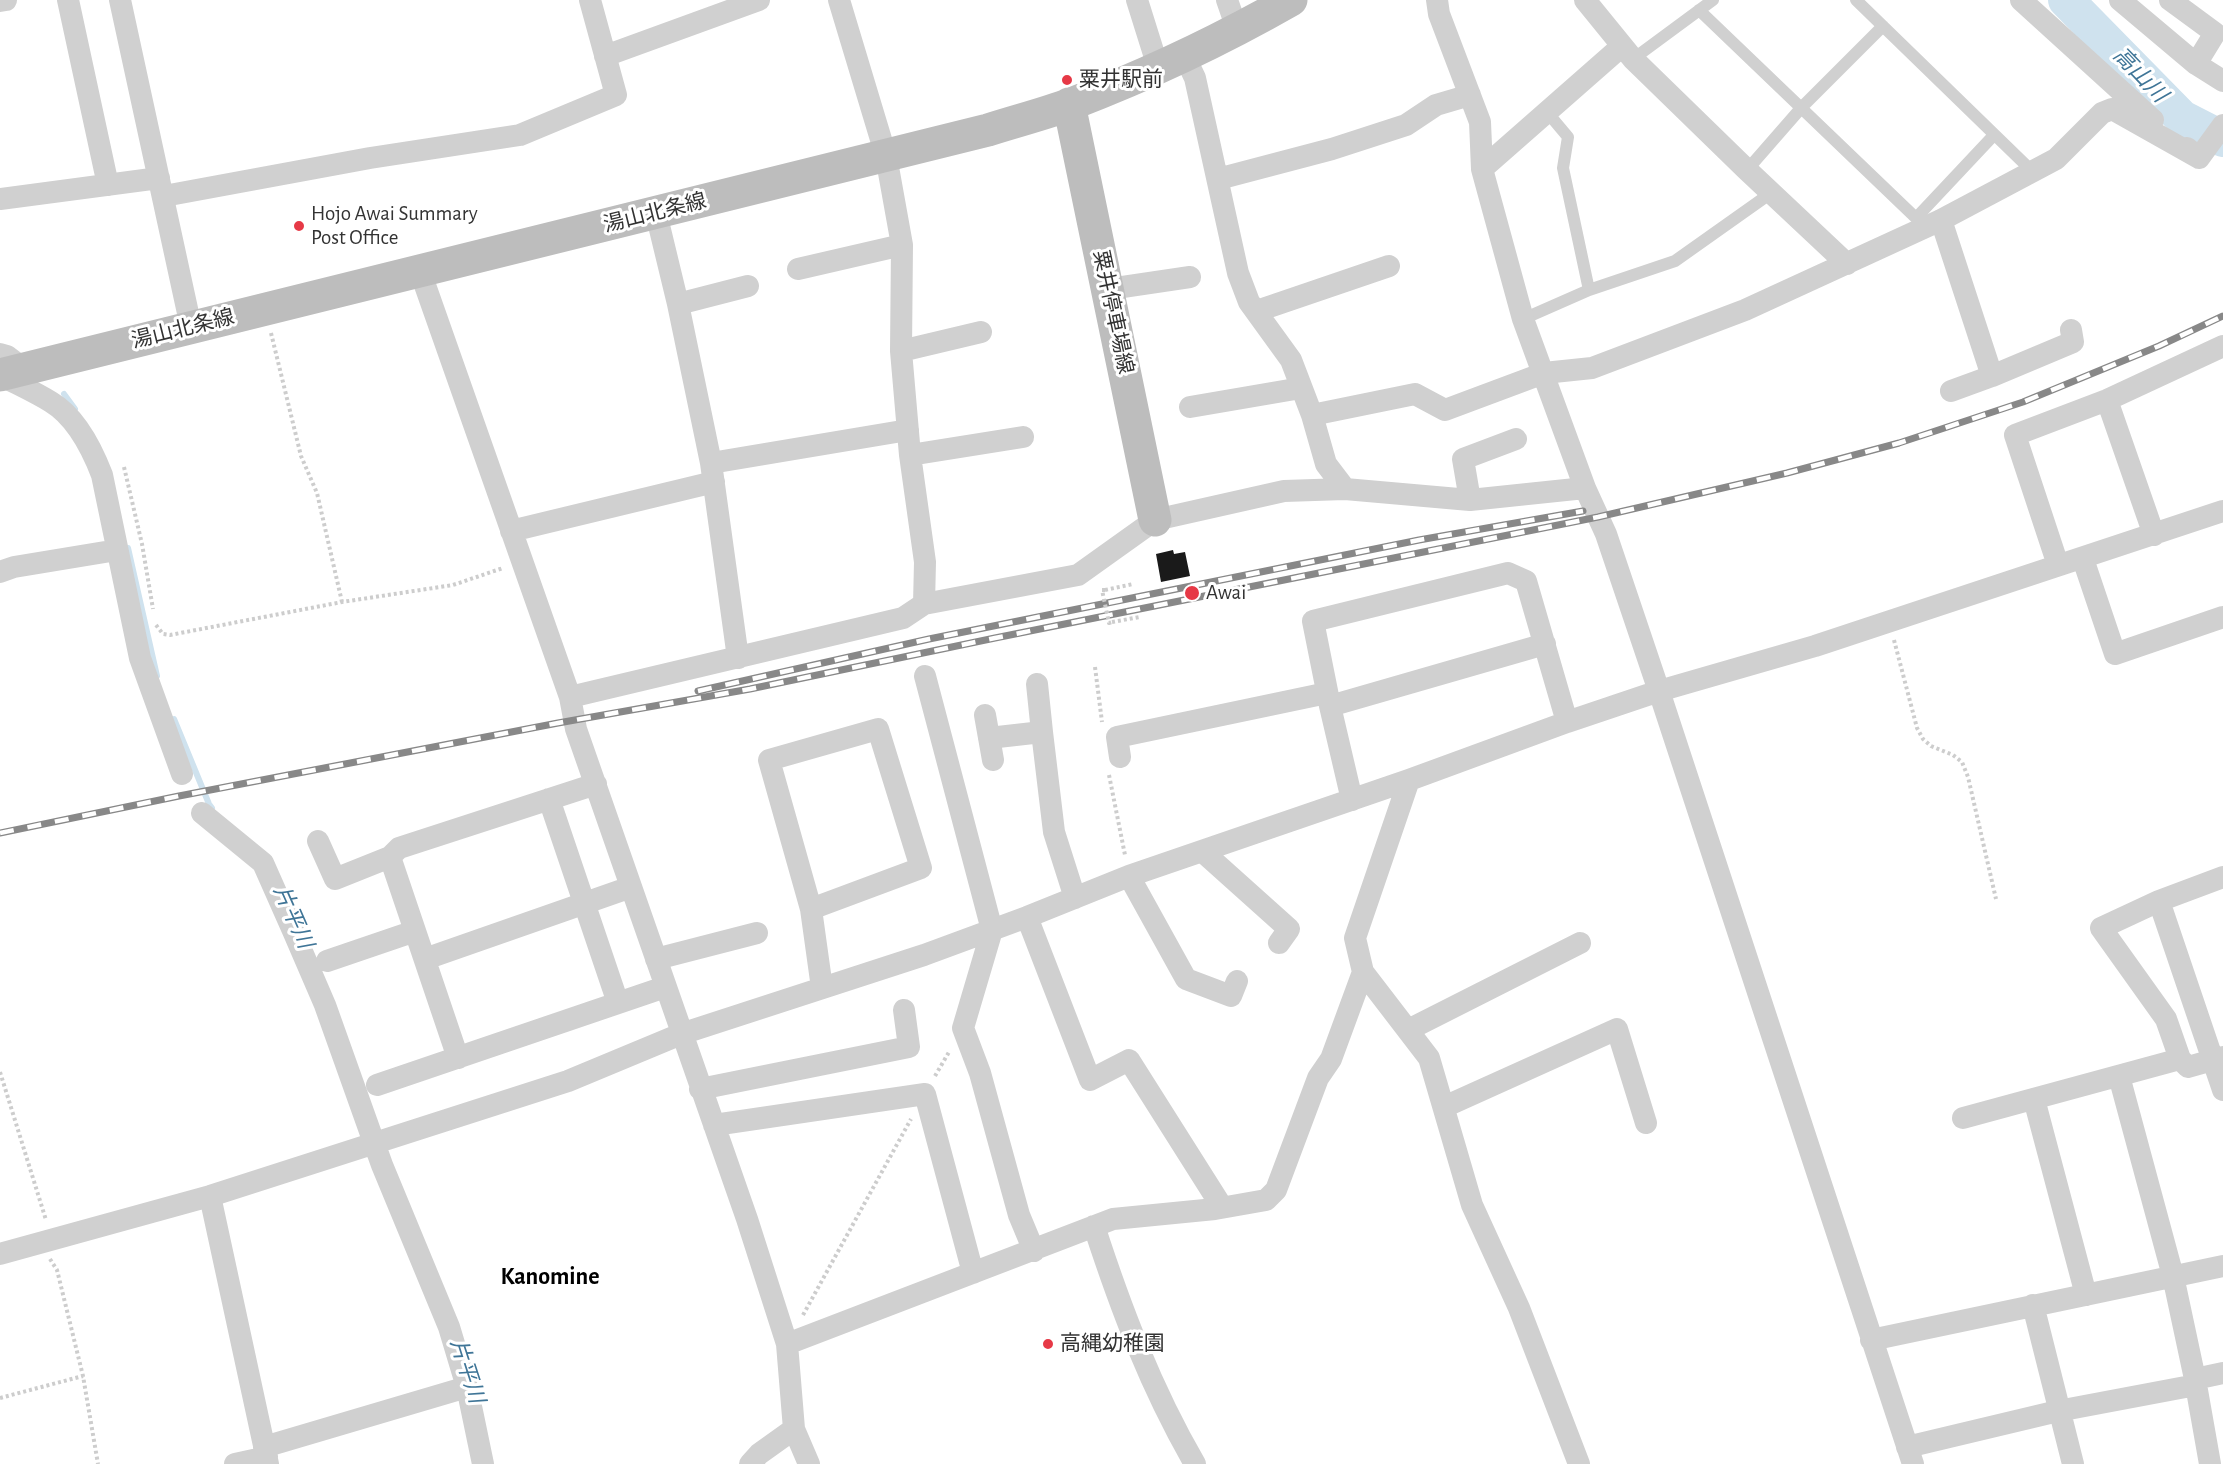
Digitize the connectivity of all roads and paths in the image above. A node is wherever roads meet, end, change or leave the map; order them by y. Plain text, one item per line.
1 (6, 0) edge
2 (68, 0) edge
3 (120, 0) edge
4 (590, 0) edge
5 (759, 0) edge
6 (839, 0) edge
7 (1137, 0) edge
8 (1291, 0) edge
9 (1437, 0) edge
10 (1585, 0) edge
11 (1713, 0) edge
12 (1856, 0) edge
13 (2020, 0) edge
14 (2120, 0) edge
15 (2170, 0) edge
16 (0, 1) edge
17 (1699, 10) junction
18 (1232, 14) edge
19 (1883, 26) junction
20 (1628, 53) junction
21 (605, 56) junction
22 (1171, 61) junction
23 (2196, 63) junction
24 (2223, 81) edge
25 (1470, 95) junction
26 (1069, 104) junction
27 (1802, 107) junction
28 (1548, 112) junction
29 (2223, 125) edge
30 (1994, 135) junction
31 (2202, 153) junction
32 (886, 156) junction
33 (1482, 169) junction
34 (1747, 170) junction
35 (2032, 171) junction
36 (1218, 179) junction
37 (108, 185) junction
38 (161, 187) junction
39 (1771, 193) junction
40 (0, 199) edge
41 (656, 213) junction
42 (1941, 220) junction
43 (902, 245) junction
44 (1847, 264) junction
45 (1389, 266) dead end
46 (798, 269) dead end
47 (420, 272) junction
48 (1190, 277) dead end
49 (748, 286) dead end
50 (1108, 289) junction
51 (1589, 290) junction
52 (678, 304) junction
53 (265, 309) junction
54 (1257, 311) junction
55 (1523, 319) junction
56 (191, 327) junction
57 (2072, 330) dead end
58 (981, 332) dead end
59 (2223, 346) edge
60 (901, 351) junction
61 (6, 368) edge
62 (1544, 373) junction
63 (1992, 376) junction
64 (1301, 388) junction
65 (1951, 391) dead end
66 (2107, 400) junction
67 (1190, 407) dead end
68 (1312, 416) junction
69 (908, 430) junction
70 (1023, 437) dead end
71 (1516, 439) dead end
72 (910, 455) junction
73 (122, 463) dead end
74 (713, 473) junction
75 (1585, 488) junction
76 (1345, 489) junction
77 (1470, 500) junction
78 (2223, 511) edge
79 (1155, 520) junction
80 (511, 531) junction
81 (2154, 535) junction
82 (117, 550) junction
83 (2083, 559) junction
84 (522, 562) junction
85 (2058, 566) junction
86 (0, 572) edge
87 (1133, 584) dead end
88 (342, 602) junction
89 (924, 604) junction
90 (154, 612) dead end
91 (1140, 617) dead end
92 (2223, 617) edge
93 (155, 622) dead end
94 (1889, 622) junction
95 (1545, 644) junction
96 (738, 658) junction
97 (926, 676) dead end
98 (1037, 684) dead end
99 (1659, 691) junction
100 (570, 697) junction
101 (1328, 699) junction
102 (985, 715) dead end
103 (1568, 722) junction
104 (1042, 732) junction
105 (1120, 757) dead end
106 (182, 774) dead end
107 (1409, 780) junction
108 (596, 784) junction
109 (549, 799) junction
110 (1352, 800) junction
111 (201, 813) dead end
112 (318, 841) dead end
113 (1203, 851) junction
114 (390, 857) junction
115 (1129, 876) junction
116 (2223, 877) edge
117 (631, 887) junction
118 (1075, 898) junction
119 (1996, 899) dead end
120 (2159, 901) junction
121 (584, 903) junction
122 (811, 909) junction
123 (1027, 917) junction
124 (992, 930) junction
125 (415, 931) junction
126 (757, 933) dead end
127 (1279, 943) dead end
128 (1580, 943) dead end
129 (425, 959) junction
130 (656, 960) junction
131 (327, 961) dead end
132 (1363, 972) junction
133 (1238, 981) dead end
134 (665, 987) junction
135 (822, 988) junction
136 (618, 1003) junction
137 (904, 1010) dead end
138 (963, 1028) junction
139 (1408, 1030) junction
140 (681, 1034) junction
141 (458, 1058) junction
142 (2180, 1059) junction
143 (2218, 1059) edge
144 (0, 1072) edge
145 (2119, 1076) junction
146 (377, 1085) dead end
147 (700, 1089) junction
148 (2223, 1090) edge
149 (925, 1094) junction
150 (2034, 1099) junction
151 (1444, 1107) junction
152 (1963, 1118) dead end
153 (1646, 1123) dead end
154 (714, 1125) junction
155 (379, 1141) junction
156 (210, 1196) junction
157 (1222, 1207) junction
158 (1094, 1226) junction
159 (46, 1242) junction
160 (1034, 1251) junction
161 (0, 1254) edge
162 (2223, 1266) edge
163 (973, 1273) junction
164 (2174, 1276) junction
165 (2086, 1294) junction
166 (2033, 1305) junction
167 (1871, 1340) junction
168 (787, 1344) junction
169 (2223, 1373) edge
170 (83, 1376) junction
171 (2196, 1382) junction
172 (467, 1387) junction
173 (0, 1398) edge
174 (2058, 1411) junction
175 (794, 1429) junction
176 (266, 1456) edge
177 (1910, 1456) edge
178 (98, 1464) edge
179 (235, 1464) edge
180 (483, 1464) edge
181 (750, 1464) edge
182 (809, 1464) edge
183 (1195, 1464) edge
184 (1579, 1464) edge
185 (2073, 1464) edge
186 (2210, 1464) edge

1 - 16 street
2 - 37 street
3 - 38 street
4 - 21 street
5 - 21 street
6 - 32 street
7 - 22 street
8 - 18 main road, 湯山北条線
9 - 25 street
10 - 20 street
11 - 17 lane
12 - 19 lane
13 - 31 street
14 - 23 street
15 - 23 street
17 - 20 lane
17 - 27 lane
18 - 22 main road, 湯山北条線
19 - 27 lane
19 - 30 lane
20 - 28 street
20 - 34 street
21 - 38 street
22 - 26 main road, 湯山北条線
22 - 36 street
23 - 24 street
25 - 33 street
25 - 36 street
26 - 32 main road, 湯山北条線
26 - 50 main road, 粟井停車場線
27 - 30 lane
27 - 34 lane
28 - 33 street
28 - 51 lane
29 - 31 street
30 - 35 lane
31 - 35 street
32 - 41 main road, 湯山北条線
32 - 43 street
33 - 55 street
34 - 39 street
35 - 42 street
36 - 54 street
37 - 38 street
37 - 40 street
38 - 56 street
39 - 44 street
39 - 51 lane
41 - 47 main road, 湯山北条線
41 - 52 street
42 - 44 street
42 - 63 street
43 - 46 street
43 - 60 street
44 - 62 street
45 - 54 street
47 - 53 main road, 湯山北条線
47 - 80 street
48 - 50 street
49 - 52 street
50 - 79 main road, 粟井停車場線
51 - 55 lane
52 - 74 street
53 - 56 main road, 湯山北条線
53 - 88 path
54 - 64 street
55 - 62 street
56 - 61 main road, 湯山北条線
57 - 63 street
58 - 60 street
59 - 66 street
60 - 69 street
61 - 82 street
62 - 68 street
62 - 75 street
63 - 65 street
64 - 67 street
64 - 68 street
66 - 81 street
66 - 85 street
68 - 76 street
69 - 72 street
69 - 74 street
70 - 72 street
71 - 77 street
72 - 89 street
73 - 90 path
74 - 80 street
74 - 96 street
75 - 77 street
75 - 99 street
76 - 77 street
76 - 79 street
78 - 81 street
79 - 89 street
80 - 84 street
81 - 83 street
82 - 86 street
82 - 106 street
83 - 85 street
83 - 92 street
84 - 88 path
84 - 100 street
85 - 94 street
87 - 91 path, bridge
88 - 93 path
89 - 96 street
94 - 99 street
94 - 119 path
95 - 101 street
95 - 101 street
95 - 103 street
96 - 100 street
97 - 124 street
98 - 104 street
99 - 103 street
99 - 167 street
100 - 108 street
101 - 105 street
101 - 110 street
102 - 104 street
103 - 107 street
104 - 118 street
107 - 110 street
107 - 132 street
108 - 109 street
108 - 117 street
109 - 114 street
109 - 121 street
110 - 113 street
111 - 155 street
112 - 114 street
113 - 115 street
113 - 127 street
114 - 125 street
115 - 118 street
115 - 133 street
116 - 120 street
117 - 121 street
117 - 130 street
118 - 123 street
120 - 142 street
120 - 143 street
121 - 129 street
121 - 136 street
122 - 122 street
122 - 135 street
123 - 124 street
123 - 157 street
124 - 135 street
124 - 138 street
125 - 129 street
125 - 131 street
126 - 130 street
128 - 139 street
129 - 141 street
130 - 134 street
132 - 139 street
132 - 157 street
134 - 136 street
134 - 140 street
135 - 140 street
136 - 141 street
137 - 147 street
138 - 149 path
138 - 160 street
139 - 151 street
140 - 147 street
140 - 155 street
141 - 146 street
142 - 143 street
142 - 145 street
143 - 148 street
144 - 159 path
145 - 150 street
145 - 164 street
147 - 154 street
149 - 154 street
149 - 163 street
149 - 168 path
150 - 152 street
150 - 165 street
151 - 153 street
151 - 184 street
154 - 168 street
155 - 156 street
155 - 172 street
156 - 159 street
156 - 176 street
157 - 158 street
158 - 160 street
158 - 183 street
159 - 161 street
159 - 170 path
160 - 163 street
162 - 164 street
163 - 168 street
164 - 165 street
164 - 171 street
165 - 166 street
166 - 167 street
166 - 174 street
167 - 177 street
168 - 175 street
169 - 171 street
170 - 173 path
170 - 178 path
171 - 174 street
171 - 186 street
172 - 176 street
172 - 180 street
174 - 177 street
174 - 185 street
175 - 181 street
175 - 182 street
176 - 179 street

